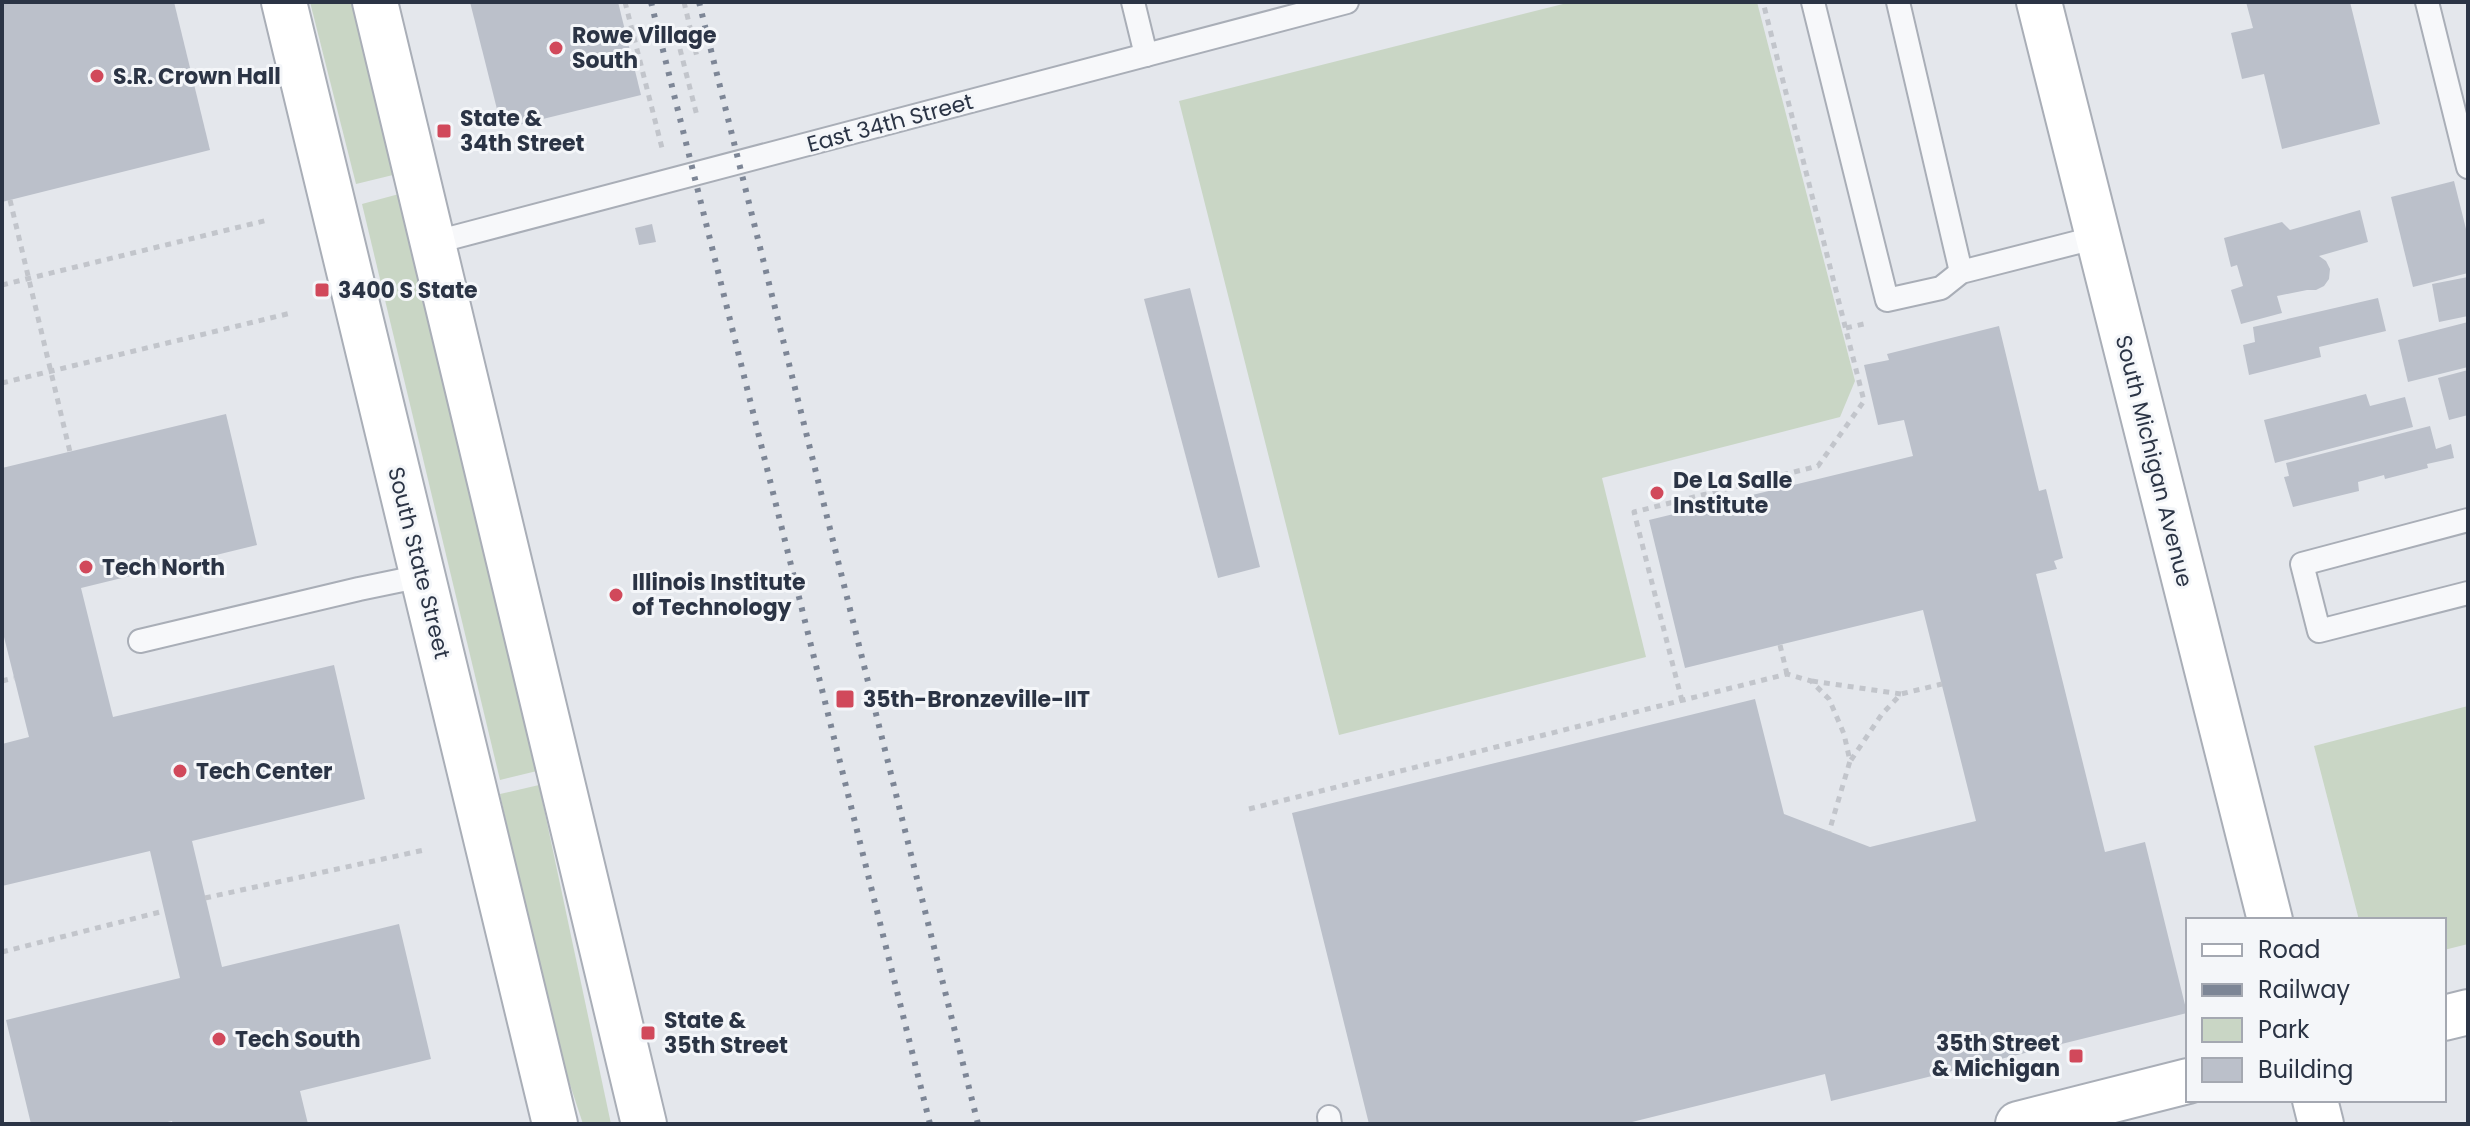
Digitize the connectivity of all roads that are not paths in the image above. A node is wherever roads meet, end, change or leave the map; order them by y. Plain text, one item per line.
1 (284, 2) edge
2 (375, 2) edge
3 (1133, 2) edge
4 (1347, 2) edge
5 (1813, 2) edge
6 (1898, 2) edge
7 (2039, 2) edge
8 (2427, 2) edge
9 (1146, 55) junction
10 (2468, 167) edge
11 (2098, 237) junction
12 (432, 243) junction
13 (1961, 272) junction
14 (2468, 520) edge
15 (422, 576) junction
16 (2468, 593) edge
17 (140, 641) dead end
18 (2269, 918) edge
19 (2468, 1012) edge
20 (2446, 1018) edge
21 (2186, 1082) edge
22 (2316, 1102) edge
23 (555, 1124) edge
24 (644, 1124) edge
25 (2018, 1124) edge
26 (2321, 1124) edge

1 - 15 main road, South State Street
2 - 12 main road
3 - 9 lane
4 - 9 lane, East 34th Street
5 - 13 lane
6 - 13 lane
7 - 11 main road, South Michigan Avenue
8 - 10 lane
9 - 12 lane, East 34th Street
11 - 13 lane
11 - 18 main road, South Michigan Avenue
12 - 24 main road
14 - 16 lane
15 - 17 lane
15 - 23 main road, South State Street
19 - 20 main road
21 - 25 main road
22 - 26 main road

